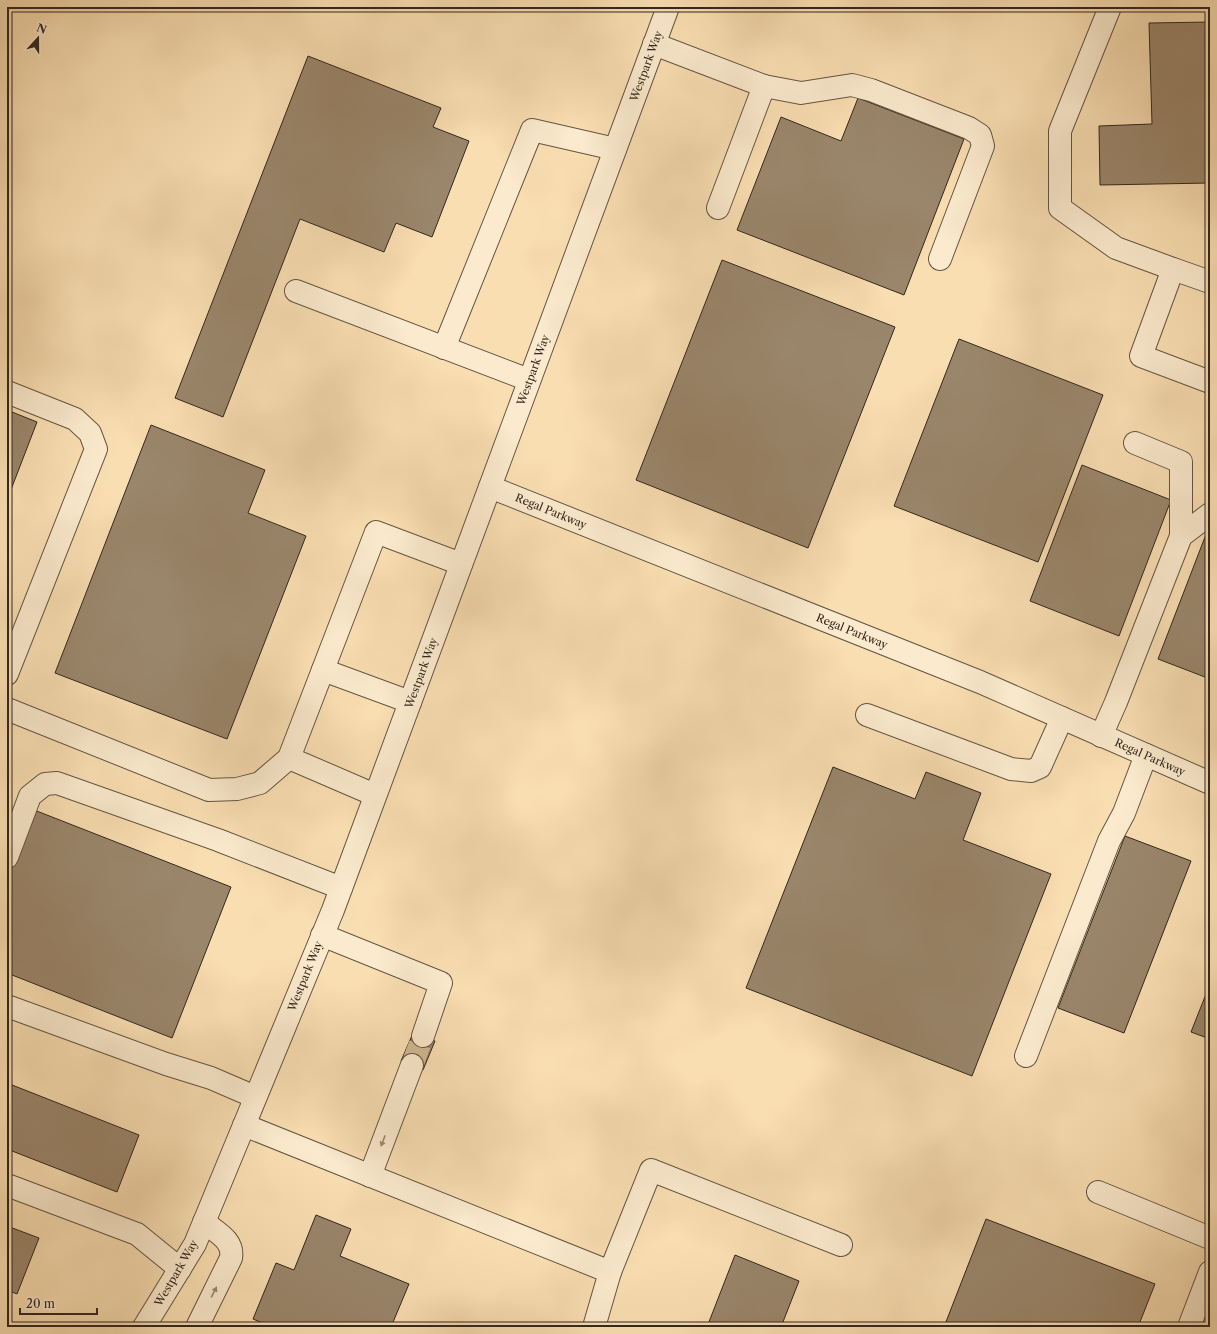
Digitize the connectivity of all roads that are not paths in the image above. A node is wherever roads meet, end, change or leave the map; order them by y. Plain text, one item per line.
1 (668, 7) edge
2 (1110, 7) edge
3 (654, 44) junction
4 (764, 86) junction
5 (615, 149) junction
6 (718, 208) dead end
7 (940, 259) dead end
8 (1173, 269) junction
9 (1210, 282) edge
10 (296, 291) dead end
11 (444, 348) junction
12 (529, 380) junction
13 (1210, 382) edge
14 (7, 392) edge
15 (1135, 443) dead end
16 (490, 487) junction
17 (1210, 514) edge
18 (1181, 536) junction
19 (461, 564) junction
20 (323, 670) junction
21 (7, 674) edge
22 (410, 702) junction
23 (7, 709) edge
24 (867, 715) dead end
25 (1062, 718) junction
26 (1101, 736) junction
27 (1146, 755) junction
28 (289, 758) junction
29 (1210, 783) edge
30 (376, 794) junction
31 (7, 858) edge
32 (341, 888) junction
33 (322, 935) junction
34 (7, 1006) edge
35 (423, 1036) tunnel mouth
36 (1026, 1056) dead end
37 (412, 1065) tunnel mouth
38 (255, 1097) junction
39 (244, 1126) junction
40 (370, 1176) junction
41 (7, 1185) edge
42 (1098, 1192) dead end
43 (204, 1222) junction
44 (1210, 1238) edge
45 (841, 1245) dead end
46 (180, 1269) junction
47 (610, 1272) junction
48 (1210, 1272) edge
49 (144, 1327) edge
50 (197, 1327) edge
51 (594, 1327) edge
52 (1189, 1327) edge

1 - 3 street, Westpark Way
2 - 8 street
3 - 4 street
3 - 5 street, Westpark Way
4 - 6 street
4 - 7 street
5 - 11 street
5 - 12 street, Westpark Way
8 - 9 street
8 - 13 street
10 - 11 street
11 - 12 street
12 - 16 street, Westpark Way
14 - 21 street
15 - 18 street
16 - 19 street, Westpark Way
16 - 25 street, Regal Parkway
17 - 18 street
18 - 26 street
19 - 20 street
19 - 22 street, Westpark Way
20 - 22 street
20 - 28 street
22 - 30 street, Westpark Way
23 - 28 street
24 - 25 street
25 - 26 street, Regal Parkway
26 - 27 street, Regal Parkway
27 - 29 street, Regal Parkway
27 - 36 street
28 - 30 street
30 - 32 street, Westpark Way
31 - 32 street
32 - 33 street, Westpark Way
33 - 35 street
33 - 38 street, Westpark Way
34 - 38 street
37 -> 40 street
38 - 39 street, Westpark Way
39 - 40 street
39 - 43 street, Westpark Way
40 - 47 street
41 - 46 street
42 - 44 street
43 - 46 street, Westpark Way
50 -> 43 street
45 - 47 street
46 - 49 street, Westpark Way
47 - 51 street
48 - 52 street

